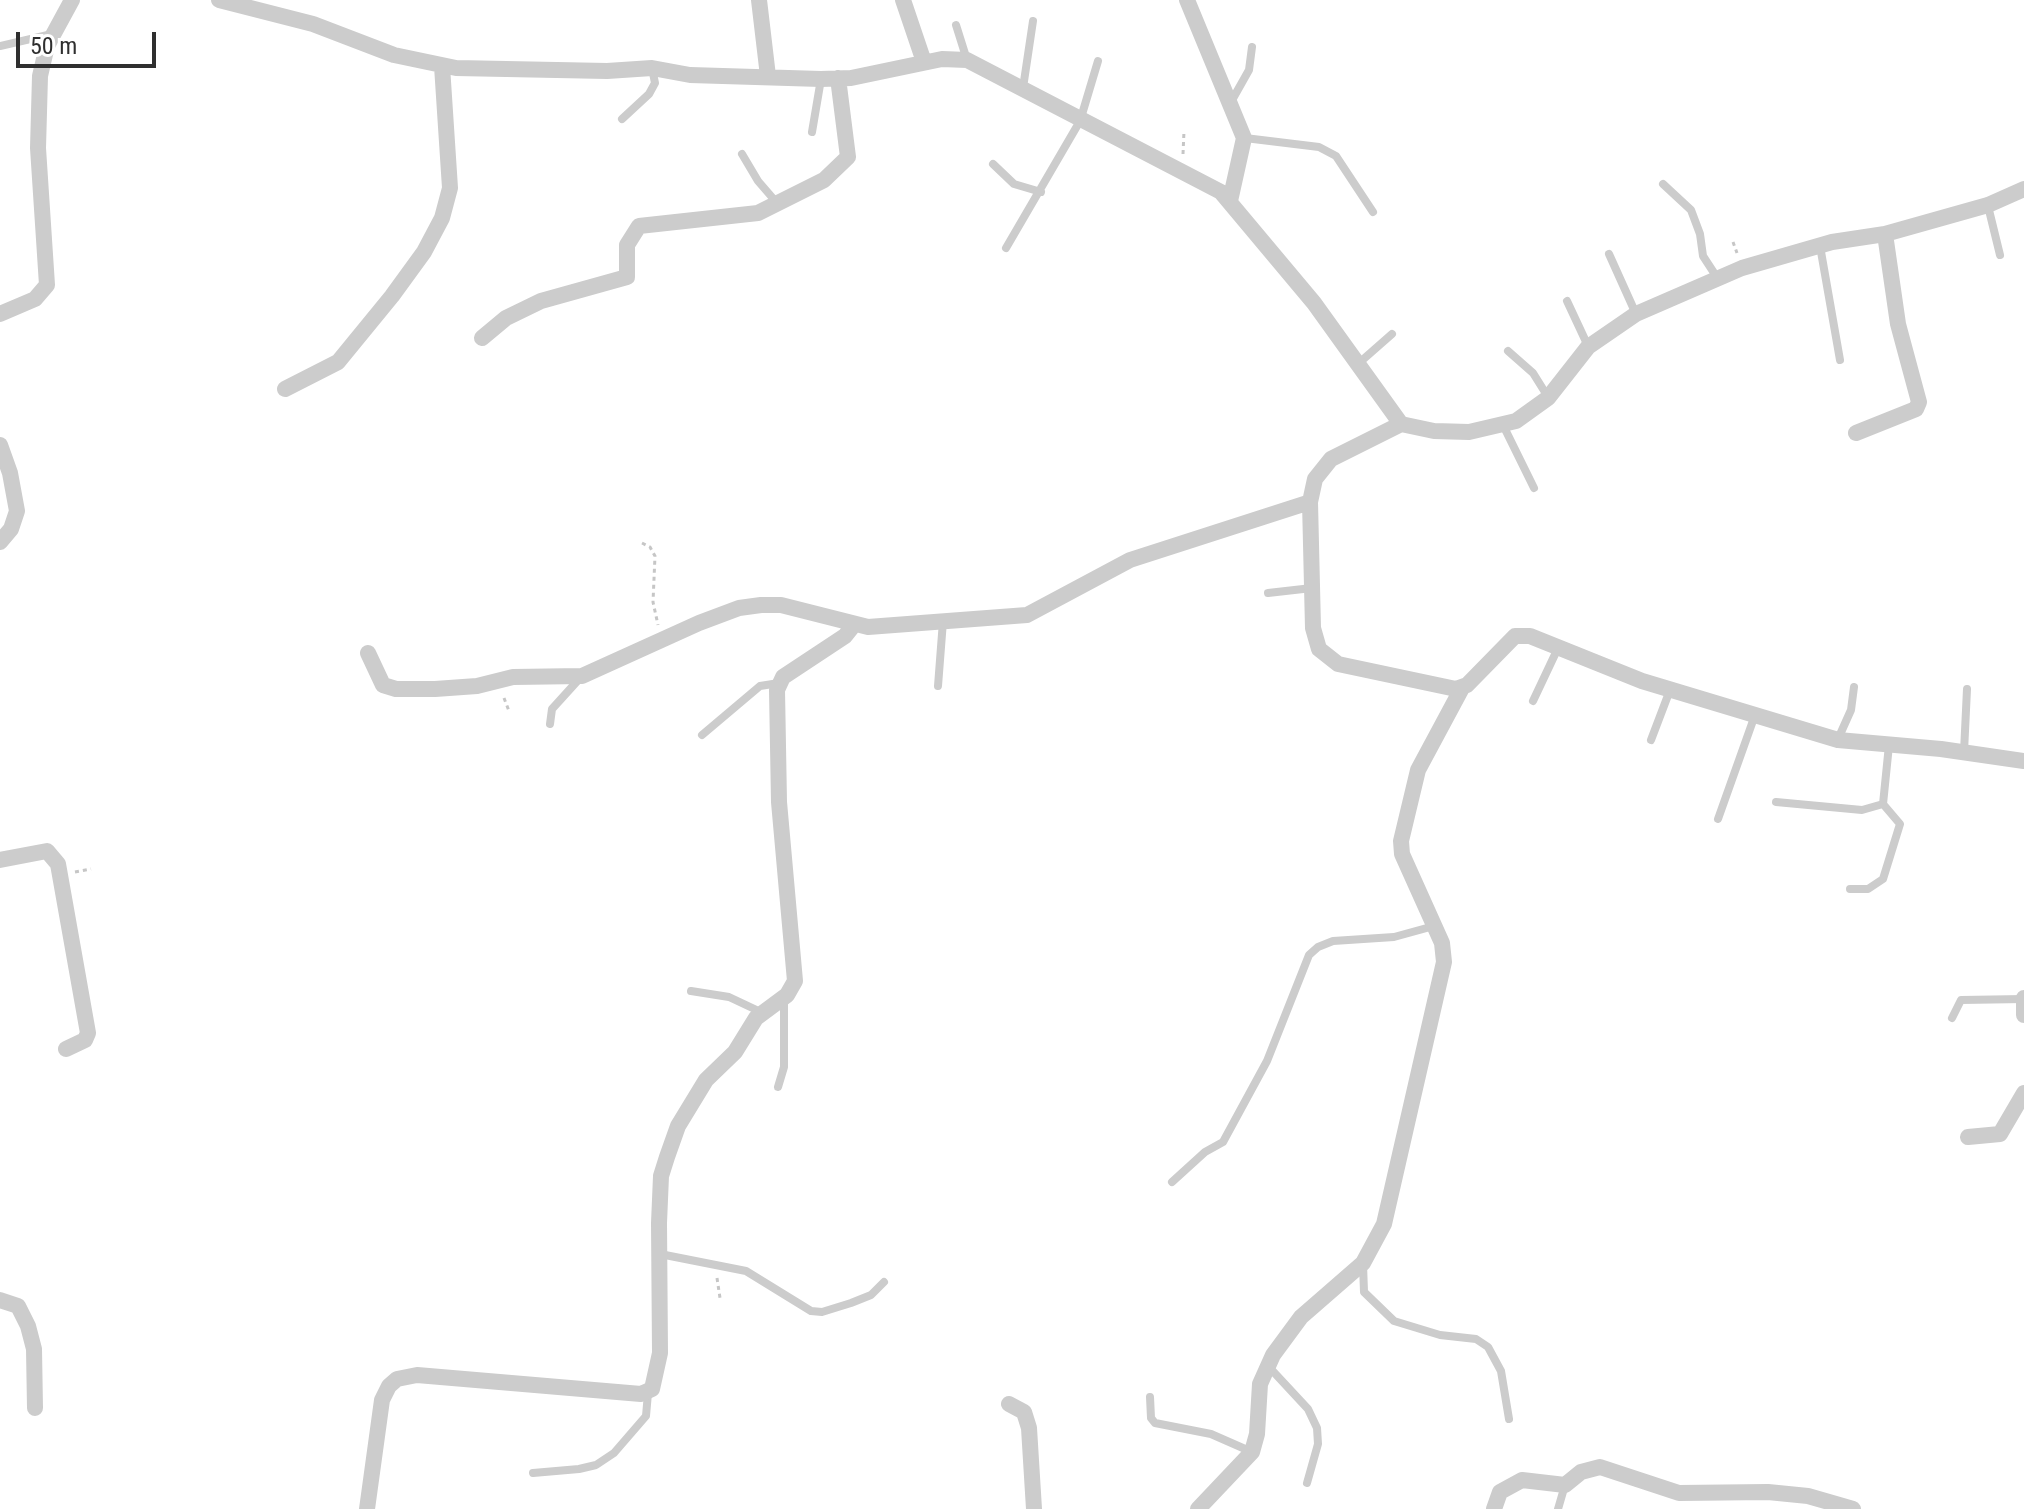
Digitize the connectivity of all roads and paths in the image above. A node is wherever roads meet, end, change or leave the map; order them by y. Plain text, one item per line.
1 (72, 0) edge
2 (219, 0) edge
3 (759, 0) edge
4 (903, 0) edge
5 (1187, 0) edge
6 (270, 5) edge
7 (1033, 21) dead end
8 (956, 25) dead end
9 (52, 34) junction
10 (0, 46) edge
11 (1252, 47) dead end
12 (967, 60) junction
13 (1098, 61) dead end
14 (924, 62) junction
15 (442, 66) junction
16 (652, 68) junction
17 (768, 76) junction
18 (829, 79) junction
19 (1023, 89) junction
20 (1231, 103) junction
21 (622, 119) dead end
22 (1080, 121) junction
23 (1184, 131) dead end
24 (812, 132) dead end
25 (1244, 138) junction
26 (742, 154) dead end
27 (993, 164) dead end
28 (1182, 170) junction
29 (1663, 184) dead end
30 (2024, 189) edge
31 (1041, 192) junction
32 (1230, 201) junction
33 (777, 203) junction
34 (1988, 205) junction
35 (1373, 212) dead end
36 (1885, 234) junction
37 (1819, 245) junction
38 (1006, 248) dead end
39 (1609, 254) dead end
40 (2000, 255) dead end
41 (1719, 280) junction
42 (1567, 301) dead end
43 (0, 314) edge
44 (1636, 314) junction
45 (1392, 334) dead end
46 (482, 338) dead end
47 (1588, 347) junction
48 (1508, 351) dead end
49 (1840, 360) dead end
50 (1359, 363) junction
51 (285, 389) dead end
52 (1548, 398) junction
53 (1401, 424) junction
54 (1503, 425) junction
55 (1856, 433) dead end
56 (0, 445) edge
57 (1534, 488) dead end
58 (1310, 502) junction
59 (0, 542) edge
60 (642, 543) dead end
61 (1312, 588) junction
62 (1268, 593) dead end
63 (943, 621) junction
64 (853, 626) junction
65 (663, 640) junction
66 (1558, 647) junction
67 (368, 653) dead end
68 (582, 676) junction
69 (779, 683) junction
70 (938, 686) dead end
71 (1854, 687) dead end
72 (1462, 688) junction
73 (1967, 689) dead end
74 (1670, 690) junction
75 (1533, 701) dead end
76 (1755, 715) junction
77 (550, 724) dead end
78 (702, 735) dead end
79 (1651, 740) dead end
80 (1838, 740) junction
81 (1889, 744) junction
82 (1964, 752) junction
83 (2024, 761) edge
84 (1776, 802) dead end
85 (1883, 804) junction
86 (1718, 819) dead end
87 (0, 860) edge
88 (1850, 889) dead end
89 (1434, 926) junction
90 (691, 991) dead end
91 (784, 998) junction
92 (2024, 998) edge
93 (764, 1013) junction
94 (2024, 1015) edge
95 (1952, 1018) dead end
96 (66, 1049) dead end
97 (778, 1087) dead end
98 (2024, 1093) edge
99 (1968, 1137) dead end
100 (1172, 1182) dead end
101 (660, 1254) junction
102 (1363, 1263) junction
103 (715, 1264) junction
104 (884, 1282) dead end
105 (720, 1298) dead end
106 (0, 1300) edge
107 (1268, 1366) junction
108 (648, 1393) junction
109 (1150, 1397) dead end
110 (1009, 1404) dead end
111 (35, 1408) dead end
112 (1509, 1419) dead end
113 (1252, 1452) junction
114 (533, 1473) dead end
115 (1307, 1483) dead end
116 (1565, 1485) junction
117 (367, 1509) edge
118 (1034, 1509) edge
119 (1198, 1509) edge
120 (1494, 1509) edge
121 (1558, 1509) edge
122 (1853, 1509) edge

1 - 9 street
2 - 6 street
3 - 17 street
4 - 14 street
5 - 20 street
6 - 15 street
7 - 19 lane
8 - 12 lane
9 - 10 lane
9 - 43 street
11 - 20 lane
12 - 14 street
12 - 19 street
13 - 22 lane
14 - 18 street
15 - 16 street
15 - 51 street
16 - 17 street
16 - 21 lane
17 - 18 street
18 - 24 lane
18 - 33 street
19 - 22 street
20 - 25 street
22 - 28 street
22 - 31 lane
23 - 28 path
25 - 32 street
25 - 35 lane
26 - 33 lane
27 - 31 lane
28 - 32 street
29 - 41 lane
30 - 34 street
31 - 38 lane
32 - 50 street
33 - 46 street
34 - 36 street
34 - 40 lane
36 - 37 street
36 - 55 street
37 - 41 street
37 - 49 lane
39 - 44 lane
41 - 44 street
42 - 47 lane
44 - 47 street
45 - 50 lane
47 - 52 street
48 - 52 lane
50 - 53 street
52 - 54 street
53 - 54 street
53 - 58 street
54 - 57 lane
56 - 59 street
58 - 61 street
58 - 63 street
60 - 65 path
61 - 62 lane
61 - 72 street
63 - 64 street
63 - 70 lane
64 - 65 street
64 - 69 street
65 - 68 street
66 - 72 street
66 - 74 street
66 - 75 lane
67 - 68 street
68 - 77 lane
69 - 78 lane
69 - 91 street
71 - 80 lane
72 - 89 street
73 - 82 lane
74 - 76 street
74 - 79 lane
76 - 80 street
76 - 86 lane
80 - 81 street
81 - 82 street
81 - 85 lane
82 - 83 street
84 - 85 lane
85 - 88 lane
87 - 96 street
89 - 100 lane
89 - 102 street
90 - 93 lane
91 - 93 street
91 - 97 lane
92 - 94 street
92 - 95 lane
93 - 101 street
98 - 99 street
101 - 103 lane
101 - 108 street
102 - 107 street
102 - 112 lane
103 - 104 lane
103 - 105 path
106 - 111 street
107 - 113 street
107 - 115 lane
108 - 114 lane
108 - 117 street
109 - 113 lane
110 - 118 street
113 - 119 street
116 - 120 street
116 - 121 lane
116 - 122 street

